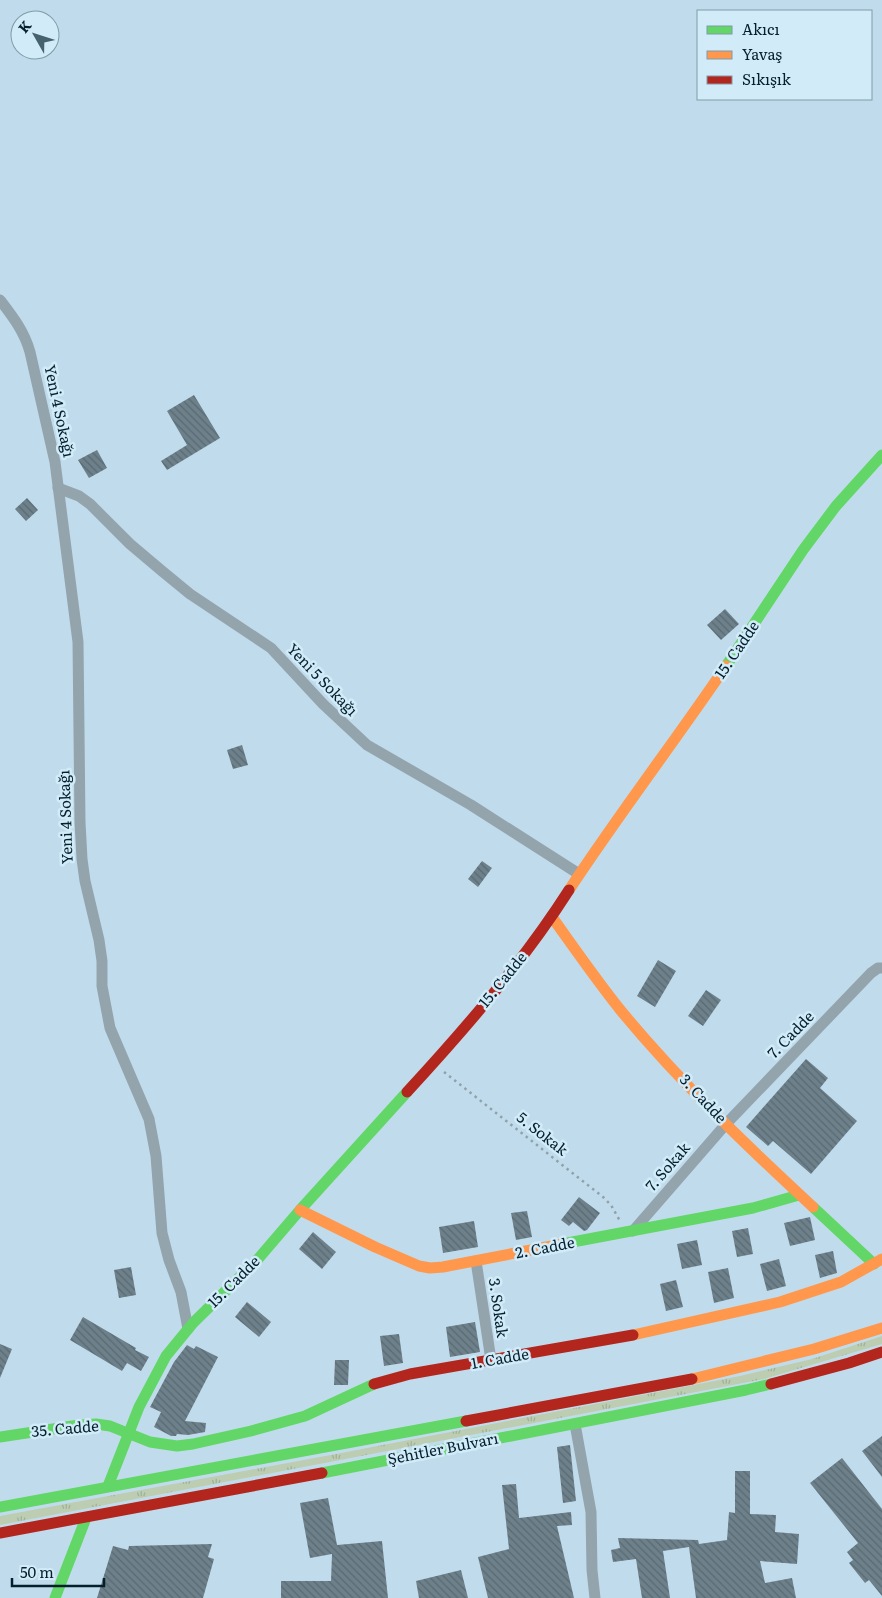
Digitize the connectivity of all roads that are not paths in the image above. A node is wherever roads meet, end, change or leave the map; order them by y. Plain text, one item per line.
1 (0, 300) edge
2 (882, 455) edge
3 (58, 488) junction
4 (579, 874) junction
5 (552, 917) junction
6 (880, 968) edge
7 (726, 1124) junction
8 (799, 1195) junction
9 (300, 1210) junction
10 (628, 1232) junction
11 (476, 1261) junction
12 (878, 1261) edge
13 (882, 1328) edge
14 (188, 1329) junction
15 (882, 1352) edge
16 (491, 1360) junction
17 (575, 1424) junction
18 (128, 1433) junction
19 (0, 1437) edge
20 (108, 1486) junction
21 (0, 1507) edge
22 (86, 1518) junction
23 (0, 1533) edge
24 (55, 1598) edge
25 (595, 1598) edge

1 - 3 street, Yeni 4 Sokağı
2 - 4 street, 15. Cadde
3 - 4 street, Yeni 5 Sokağı
3 - 14 street, Yeni 4 Sokağı
4 - 5 street, 15. Cadde
5 - 7 street, 3. Cadde
5 - 9 street, 15. Cadde
6 - 7 street, 7. Cadde
7 - 8 street, 3. Cadde
7 - 10 street, 7. Sokak
8 - 10 street, 2. Cadde
8 - 12 street, 3. Cadde
9 - 11 street, 2. Cadde
9 - 14 street, 15. Cadde
10 - 11 street, 2. Cadde
11 - 16 street, 3. Sokak
12 - 16 street, 1. Cadde
13 - 20 street, Şehitler Bulvarı
14 - 18 street, 15. Cadde
15 - 17 street, Şehitler Bulvarı
16 - 18 street, 1. Cadde
17 - 22 street, Şehitler Bulvarı
17 - 25 street
18 - 19 street, 35. Cadde
18 - 20 street, 15. Cadde
20 - 21 street, Şehitler Bulvarı
22 - 23 street, Şehitler Bulvarı
22 - 24 street

